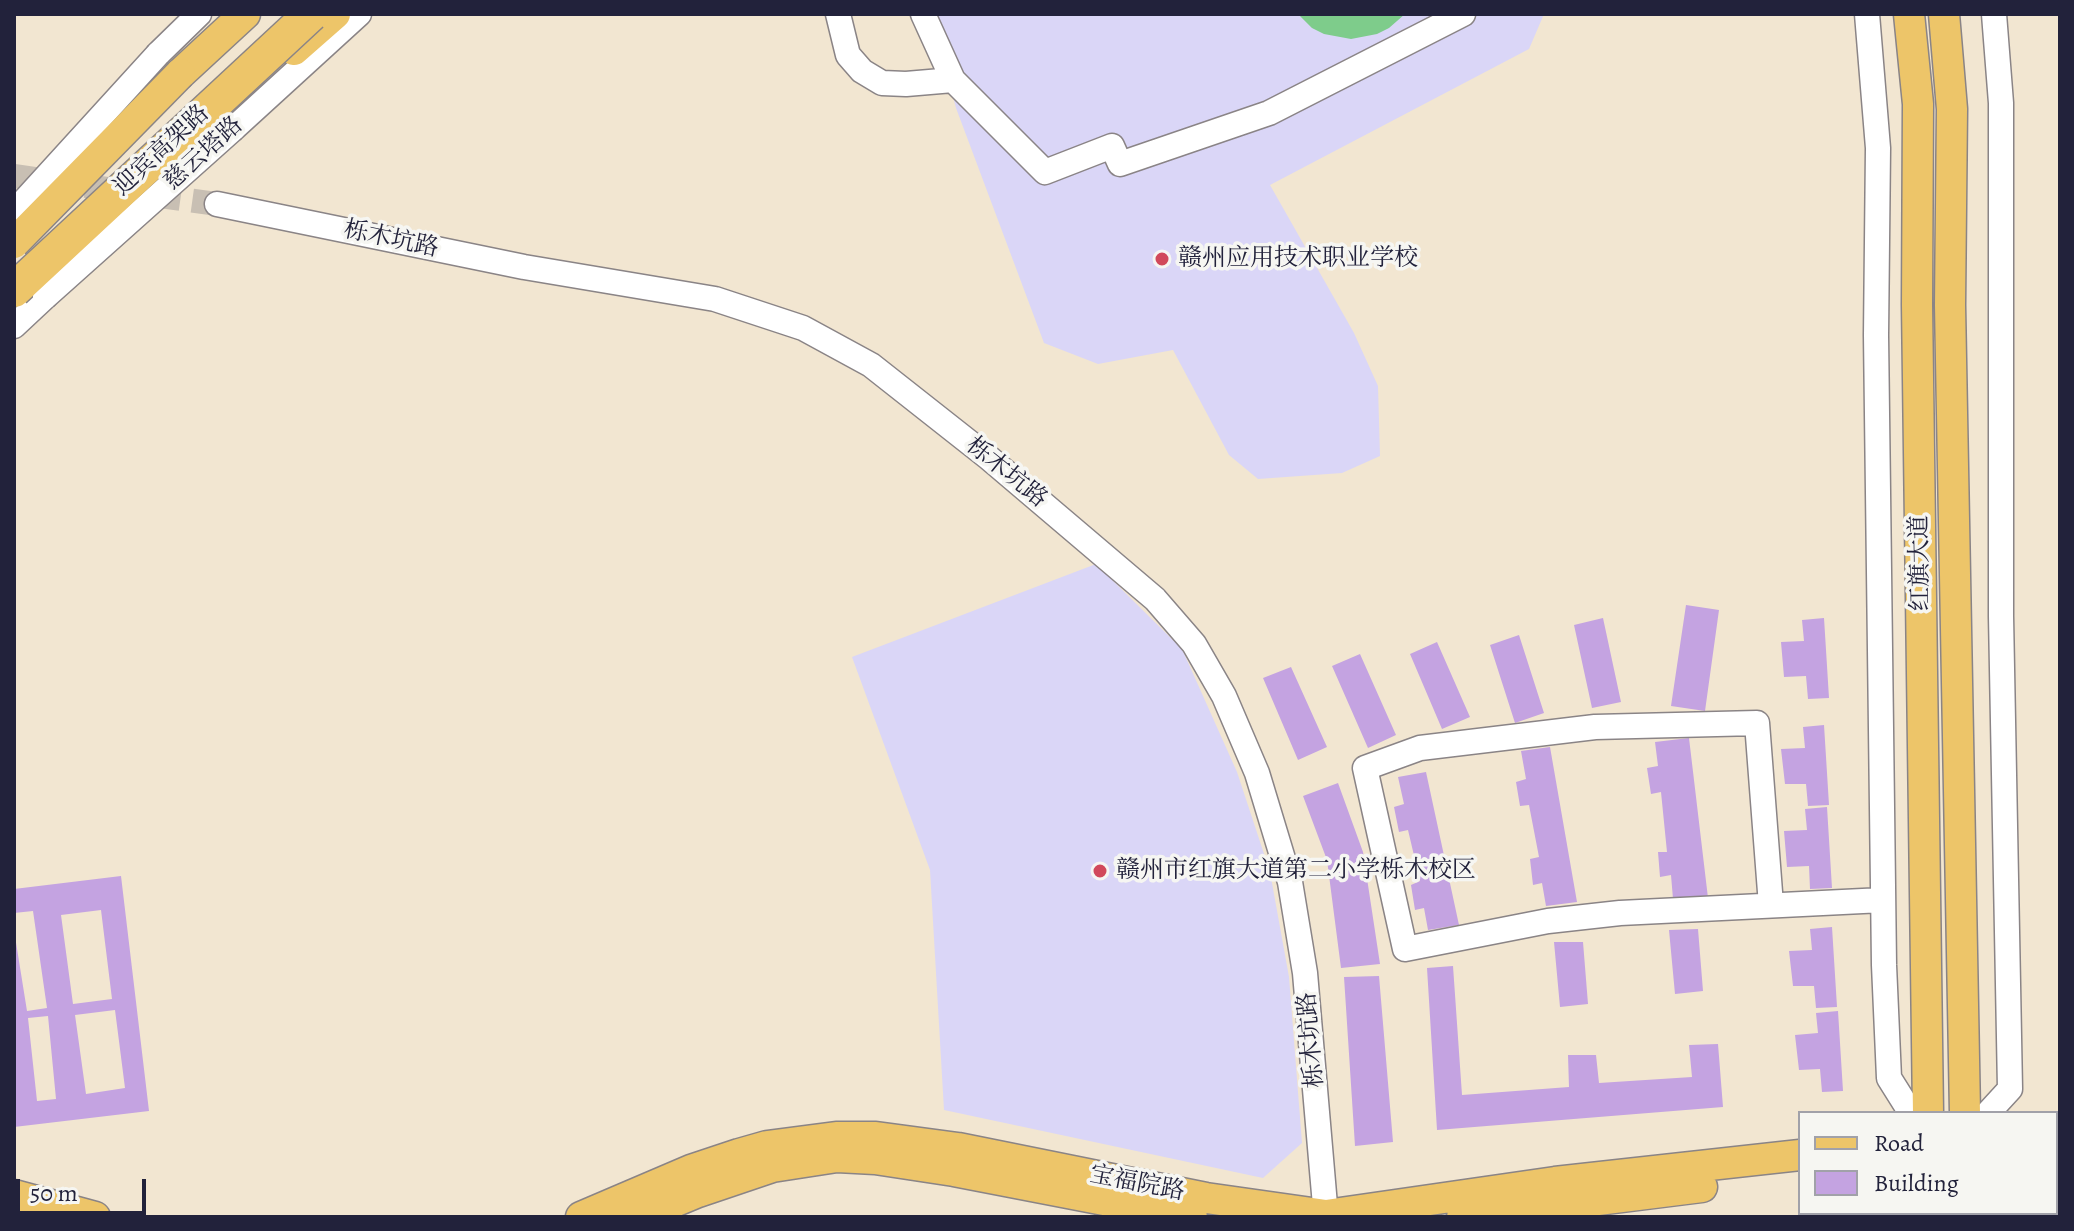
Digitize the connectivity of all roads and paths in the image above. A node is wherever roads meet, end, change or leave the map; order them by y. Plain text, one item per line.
1 (199, 14) edge
2 (245, 14) edge
3 (276, 14) edge
4 (311, 14) edge
5 (335, 14) edge
6 (359, 14) edge
7 (838, 14) edge
8 (923, 14) edge
9 (1463, 14) edge
10 (1867, 14) edge
11 (1909, 14) edge
12 (1944, 14) edge
13 (1994, 14) edge
14 (953, 80) junction
15 (226, 124) junction
16 (217, 204) tunnel mouth
17 (14, 212) edge
18 (14, 243) edge
19 (27, 285) edge
20 (14, 311) edge
21 (14, 326) edge
22 (1883, 900) junction
23 (1771, 905) junction
24 (1910, 1111) edge
25 (1928, 1111) edge
26 (1965, 1111) edge
27 (1990, 1111) edge
28 (1798, 1155) edge
29 (1798, 1176) edge
30 (14, 1195) edge
31 (1127, 1201) edge
32 (1326, 1216) edge
33 (95, 1217) edge
34 (581, 1217) edge
35 (638, 1217) edge
36 (1192, 1217) edge
37 (1462, 1217) edge

1 - 17 street, bridge
2 - 18 main road, bridge
3 - 19 highway, 迎宾高架路
4 - 19 highway, 迎宾高架路, bridge
5 - 15 main road, 慈云塔路
6 - 15 street, 慈云塔路
7 - 14 street
8 - 14 street
9 - 14 street
10 - 22 street
11 - 25 main road, 红旗大道
12 - 26 main road, 红旗大道
13 - 27 street
15 - 19 main road, 慈云塔路
16 - 32 street, 栎木坑路
19 - 20 main road, 慈云塔路
19 - 21 street, 慈云塔路
22 - 23 street
22 - 24 street
23 - 23 street
28 - 32 main road, 宝福院路
29 - 37 main road
30 - 33 main road
31 - 32 main road, 宝福院路
31 - 34 main road, 宝福院路
31 - 35 main road, 宝福院路
31 - 36 main road, 宝福院路

